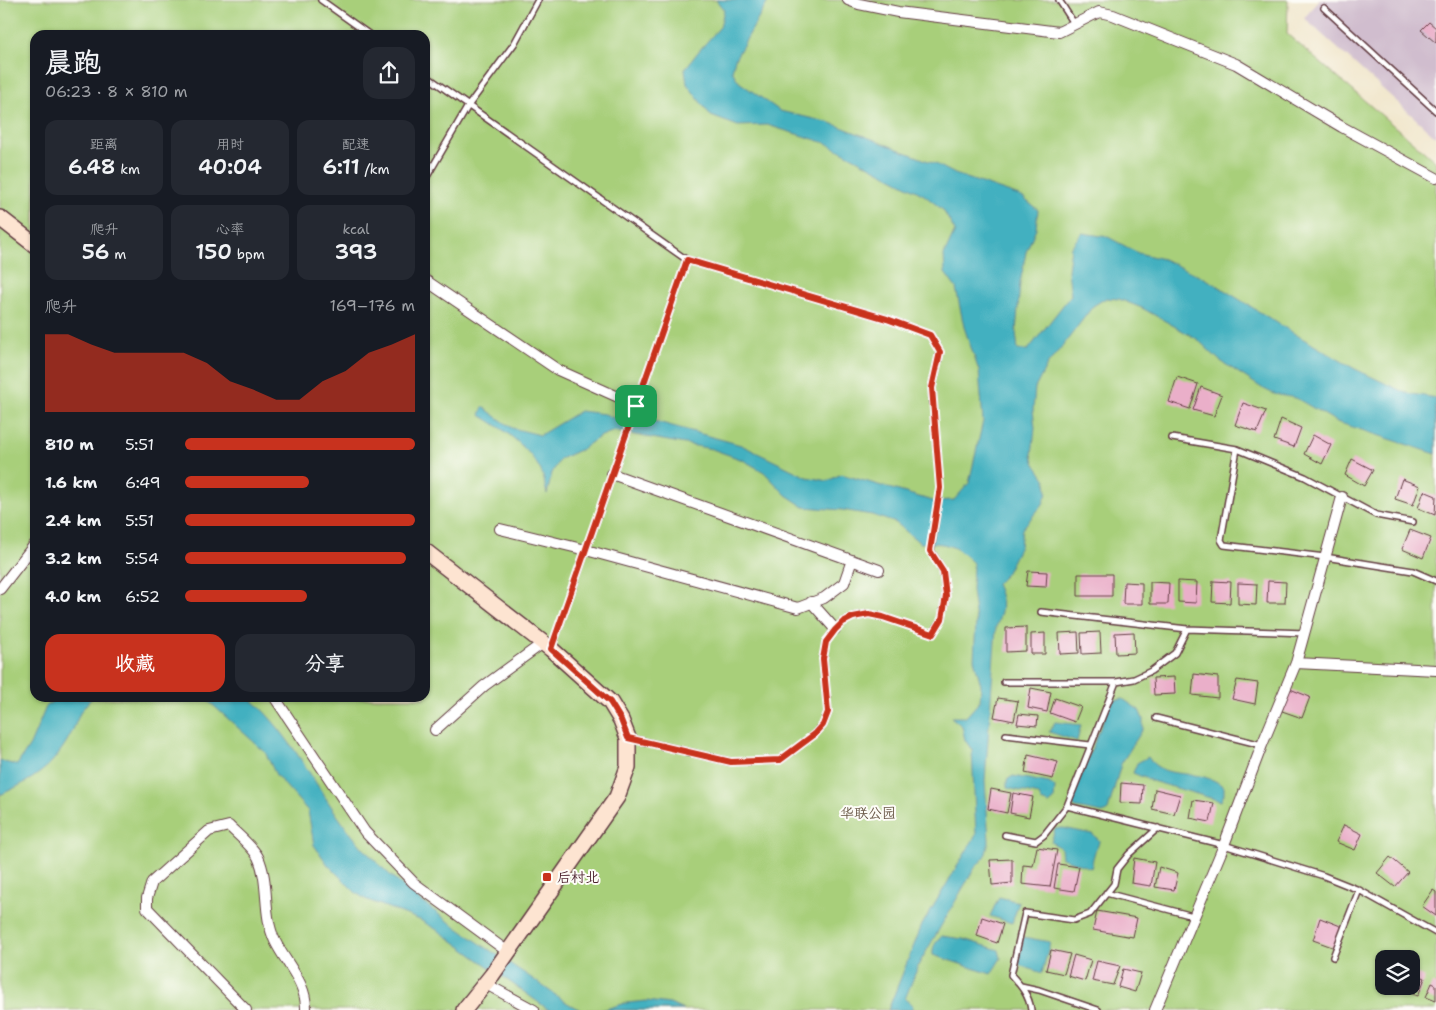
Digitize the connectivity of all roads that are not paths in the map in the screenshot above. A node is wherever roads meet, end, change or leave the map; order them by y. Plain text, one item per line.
1 (321, 0) edge
2 (538, 0) edge
3 (848, 0) edge
4 (1059, 0) edge
5 (1324, 8) dead end
6 (1075, 25) junction
7 (363, 30) edge
8 (430, 79) edge
9 (468, 106) junction
10 (1436, 111) edge
11 (430, 171) edge
12 (1436, 178) edge
13 (0, 218) edge
14 (30, 241) edge
15 (687, 260) junction
16 (430, 283) edge
17 (636, 406) junction
18 (1172, 438) dead end
19 (1237, 449) junction
20 (612, 474) junction
21 (1342, 497) junction
22 (1412, 522) dead end
23 (500, 530) dead end
24 (30, 550) edge
25 (586, 550) junction
26 (430, 555) edge
27 (1324, 557) junction
28 (852, 560) junction
29 (879, 570) dead end
30 (1436, 580) edge
31 (0, 589) edge
32 (811, 602) junction
33 (1041, 612) dead end
34 (1187, 629) junction
35 (835, 630) junction
36 (1305, 633) junction
37 (547, 646) junction
38 (1296, 664) junction
39 (1436, 670) edge
40 (1004, 682) dead end
41 (1116, 682) junction
42 (278, 702) edge
43 (1156, 718) dead end
44 (435, 730) dead end
45 (1006, 735) dead end
46 (628, 738) junction
47 (1090, 745) junction
48 (1262, 745) junction
49 (1067, 806) junction
50 (1158, 828) junction
51 (1005, 836) dead end
52 (1224, 844) junction
53 (1359, 890) junction
54 (1106, 893) junction
55 (1194, 916) junction
56 (1436, 933) edge
57 (508, 952) junction
58 (1333, 957) dead end
59 (489, 980) junction
60 (1022, 986) junction
61 (246, 1010) edge
62 (306, 1010) edge
63 (464, 1010) edge
64 (534, 1010) edge
65 (1031, 1010) edge
66 (1098, 1010) edge
67 (1154, 1010) edge

1 - 7 lane
2 - 9 lane
3 - 6 street
4 - 6 lane
5 - 10 lane
6 - 12 street
8 - 9 lane
9 - 11 lane
9 - 15 lane
13 - 14 street
15 - 17 lane
15 - 35 lane
16 - 17 street
17 - 20 lane
18 - 19 lane
19 - 21 lane
19 - 27 lane
20 - 25 lane
20 - 28 street
21 - 22 lane
21 - 27 street
23 - 25 street
24 - 31 street
25 - 32 street
25 - 37 lane
26 - 37 street
27 - 30 lane
27 - 36 street
28 - 29 street
28 - 32 street
32 - 35 street
33 - 34 lane
34 - 36 lane
34 - 41 lane
35 - 46 lane
36 - 38 street
37 - 44 street
37 - 46 street
38 - 39 street
38 - 48 street
40 - 41 lane
41 - 47 lane
42 - 57 street
43 - 48 lane
45 - 47 lane
46 - 57 street
47 - 49 lane
48 - 52 street
49 - 50 lane
49 - 51 lane
50 - 52 lane
50 - 54 lane
52 - 53 lane
52 - 55 street
53 - 56 lane
53 - 58 lane
54 - 55 lane
54 - 60 lane
55 - 67 street
57 - 59 street
59 - 63 street
59 - 64 street
60 - 65 lane
60 - 66 lane
61 - 62 street

